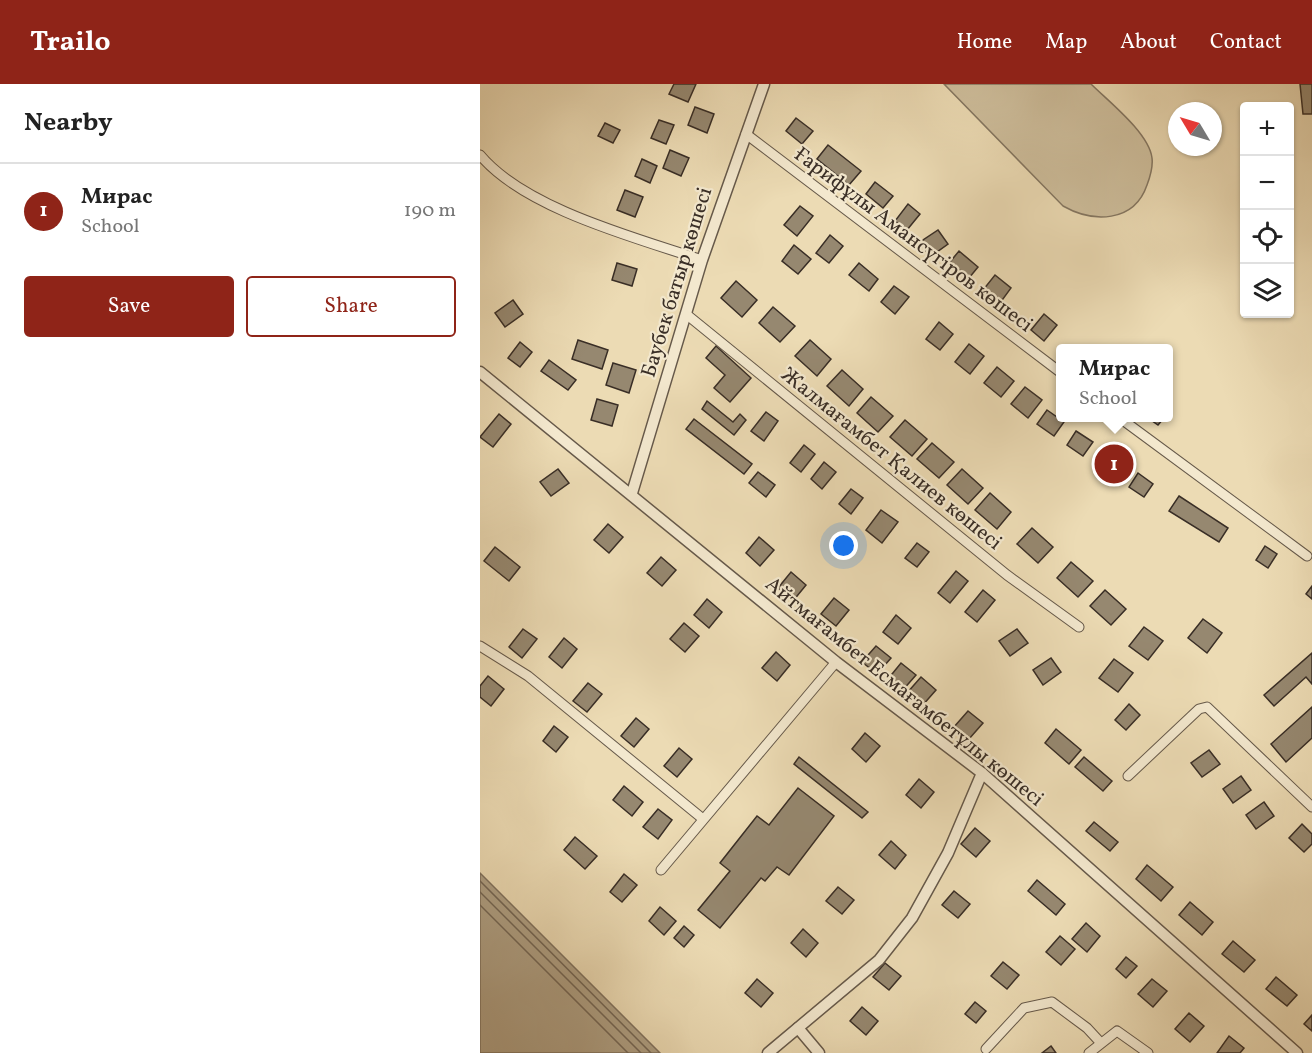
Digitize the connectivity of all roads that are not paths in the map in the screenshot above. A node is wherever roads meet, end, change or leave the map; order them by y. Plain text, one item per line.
1 (764, 84) edge
2 (746, 134) junction
3 (480, 155) edge
4 (702, 260) junction
5 (686, 314) junction
6 (1056, 369) edge
7 (480, 372) edge
8 (1127, 422) edge
9 (632, 493) junction
10 (1307, 556) dead end
11 (1079, 627) dead end
12 (480, 646) edge
13 (836, 663) junction
14 (982, 773) junction
15 (1128, 776) dead end
16 (1312, 807) edge
17 (703, 819) junction
18 (661, 870) dead end
19 (798, 1028) junction
20 (1100, 1042) junction
21 (986, 1049) dead end
22 (768, 1053) edge
23 (819, 1053) edge
24 (1089, 1053) edge
25 (1148, 1053) edge
26 (1297, 1053) edge

1 - 2 street, Баубек батыр көшесі
2 - 4 street, Баубек батыр көшесі
2 - 6 street, Ғарифұлы Амансүгіров көшесі
3 - 4 street
4 - 5 street, Баубек батыр көшесі
5 - 9 street, Баубек батыр көшесі
5 - 11 street, Жалмағамбет Қалиев көшесі
7 - 9 street, Айтмағамбет Есмағамбетұлы көшесі
8 - 10 street
9 - 13 street, Айтмағамбет Есмағамбетұлы көшесі
12 - 17 street
13 - 14 street, Айтмағамбет Есмағамбетұлы көшесі
13 - 17 street
14 - 19 street
14 - 26 street, Айтмағамбет Есмағамбетұлы көшесі
15 - 16 street
17 - 18 street
19 - 22 street
19 - 23 street
20 - 21 street
20 - 24 street
20 - 25 street

